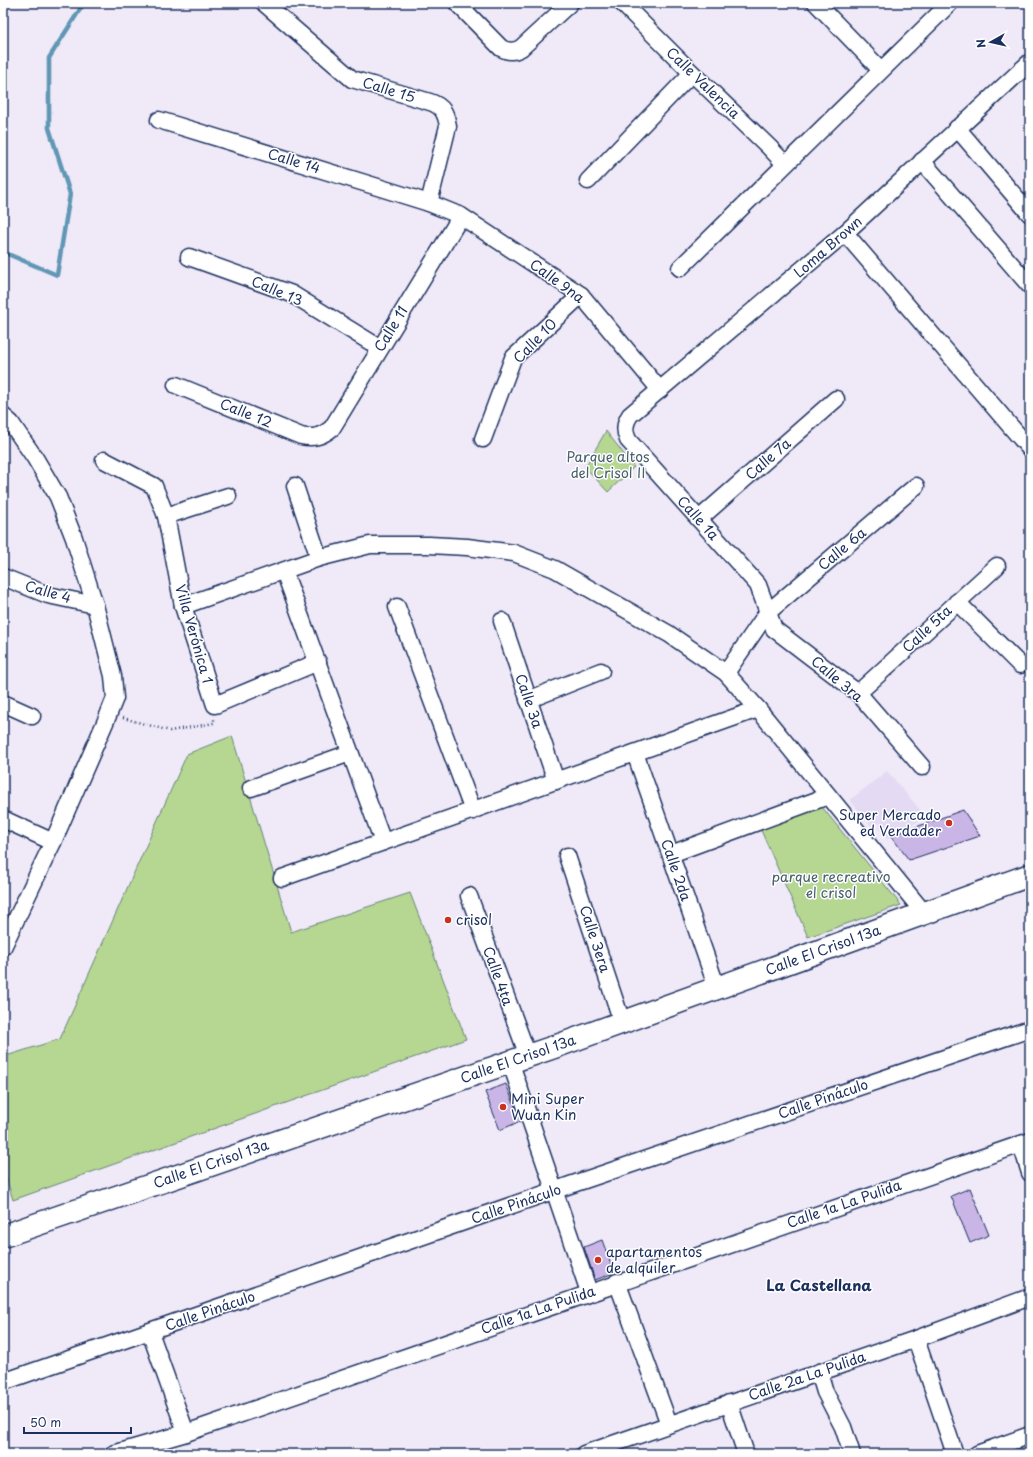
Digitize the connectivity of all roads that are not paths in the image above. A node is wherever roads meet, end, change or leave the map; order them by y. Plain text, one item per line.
1 (264, 3) edge
2 (457, 3) edge
3 (570, 3) edge
4 (622, 3) edge
5 (816, 3) edge
6 (950, 3) edge
7 (1030, 62) edge
8 (881, 70) junction
9 (692, 73) junction
10 (159, 120) dead end
11 (957, 128) junction
12 (922, 161) junction
13 (785, 164) junction
14 (588, 181) dead end
15 (429, 203) junction
16 (1030, 214) edge
17 (461, 216) junction
18 (845, 233) junction
19 (189, 257) dead end
20 (680, 268) dead end
21 (1030, 286) edge
22 (581, 295) junction
23 (380, 348) junction
24 (176, 385) dead end
25 (660, 390) junction
26 (836, 399) dead end
27 (3, 416) edge
28 (624, 427) joint
29 (317, 437) joint
30 (483, 440) dead end
31 (1030, 449) edge
32 (104, 460) dead end
33 (295, 486) dead end
34 (916, 486) dead end
35 (228, 496) dead end
36 (166, 516) junction
37 (699, 519) junction
38 (318, 558) junction
39 (997, 566) dead end
40 (284, 570) junction
41 (3, 577) edge
42 (956, 602) junction
43 (95, 604) junction
44 (183, 606) junction
45 (397, 608) dead end
46 (767, 613) junction
47 (502, 621) dead end
48 (318, 662) junction
49 (1020, 665) dead end
50 (601, 671) dead end
51 (726, 673) junction
52 (858, 693) junction
53 (528, 700) junction
54 (3, 703) edge
55 (758, 709) junction
56 (32, 716) dead end
57 (350, 753) junction
58 (635, 753) junction
59 (922, 767) dead end
60 (556, 781) junction
61 (250, 788) dead end
62 (828, 796) junction
63 (473, 811) junction
64 (3, 819) edge
65 (53, 842) junction
66 (383, 842) junction
67 (671, 854) junction
68 (567, 856) dead end
69 (1030, 875) edge
70 (282, 878) dead end
71 (469, 896) dead end
72 (924, 914) junction
73 (4, 942) edge
74 (717, 988) junction
75 (622, 1022) junction
76 (1030, 1029) edge
77 (519, 1058) junction
78 (1025, 1142) edge
79 (1030, 1173) edge
80 (554, 1191) junction
81 (3, 1236) edge
82 (617, 1282) junction
83 (589, 1292) junction
84 (1030, 1297) edge
85 (150, 1332) junction
86 (916, 1339) junction
87 (819, 1372) junction
88 (3, 1382) edge
89 (729, 1403) junction
90 (669, 1424) junction
91 (186, 1432) junction
92 (1030, 1435) edge
93 (114, 1454) edge
94 (584, 1454) edge
95 (746, 1454) edge
96 (852, 1454) edge
97 (955, 1454) edge
98 (977, 1454) edge

1 - 15 street, Calle 15
2 - 3 street
4 - 9 street, Calle Valencia
5 - 8 street
6 - 8 street
7 - 11 street, Loma Brown
8 - 13 street
9 - 13 street, Calle Valencia
9 - 14 street
10 - 15 street, Calle 14
11 - 12 street, Loma Brown
11 - 16 street
12 - 18 street, Loma Brown
12 - 21 street
13 - 20 street
15 - 17 street, Calle 9na
17 - 22 street, Calle 9na
17 - 23 street, Calle 11
18 - 25 street, Loma Brown
18 - 31 street
19 - 23 street, Calle 13
22 - 25 street, Calle 9na
22 - 30 street, Calle 10
23 - 29 street, Calle 11
24 - 29 street, Calle 12
25 - 28 street, Loma Brown
26 - 37 street, Calle 7a
27 - 43 street
28 - 37 street, Calle 1a
32 - 36 street, Villa Verónica 1
33 - 38 street
34 - 46 street, Calle 6a
35 - 36 street
36 - 44 street, Villa Verónica 1
37 - 46 street, Calle 1a
38 - 40 street
38 - 51 street
39 - 42 street, Calle 5ta
40 - 44 street
40 - 48 street
41 - 43 street, Calle 4
42 - 49 street
42 - 52 street, Calle 5ta
43 - 65 street
44 - 48 street, Villa Verónica 1
45 - 63 street
46 - 51 street, Calle 6a
46 - 52 street, Calle 3ra
47 - 53 street, Calle 3a
48 - 57 street
50 - 53 street
51 - 55 street
52 - 59 street, Calle 3ra
53 - 60 street, Calle 3a
54 - 56 street
55 - 58 street
55 - 62 street
57 - 61 street
57 - 66 street
58 - 60 street
58 - 67 street, Calle 2da
60 - 63 street
62 - 67 street
62 - 72 street
63 - 66 street
64 - 65 street
65 - 73 street
66 - 70 street
67 - 74 street, Calle 2da
68 - 75 street, Calle 3era
69 - 72 street, Calle El Crisol 13a
71 - 77 street, Calle 4ta
72 - 74 street, Calle El Crisol 13a
74 - 75 street, Calle El Crisol 13a
75 - 77 street, Calle El Crisol 13a
76 - 80 street, Calle Pináculo
77 - 80 street, Calle 4ta
77 - 81 street, Calle El Crisol 13a
78 - 79 street
78 - 82 street, Calle 1a La Pulida
80 - 83 street, Calle 4ta
80 - 85 street, Calle Pináculo
82 - 83 street, Calle 1a La Pulida
82 - 90 street
83 - 91 street, Calle 1a La Pulida
84 - 86 street, Calle 2a La Pulida
85 - 88 street, Calle Pináculo
85 - 91 street
86 - 87 street, Calle 2a La Pulida
86 - 97 street
87 - 89 street, Calle 2a La Pulida
87 - 96 street
89 - 90 street, Calle 2a La Pulida
89 - 95 street
90 - 94 street, Calle 2a La Pulida
91 - 93 street, Calle 1a La Pulida
92 - 98 street

